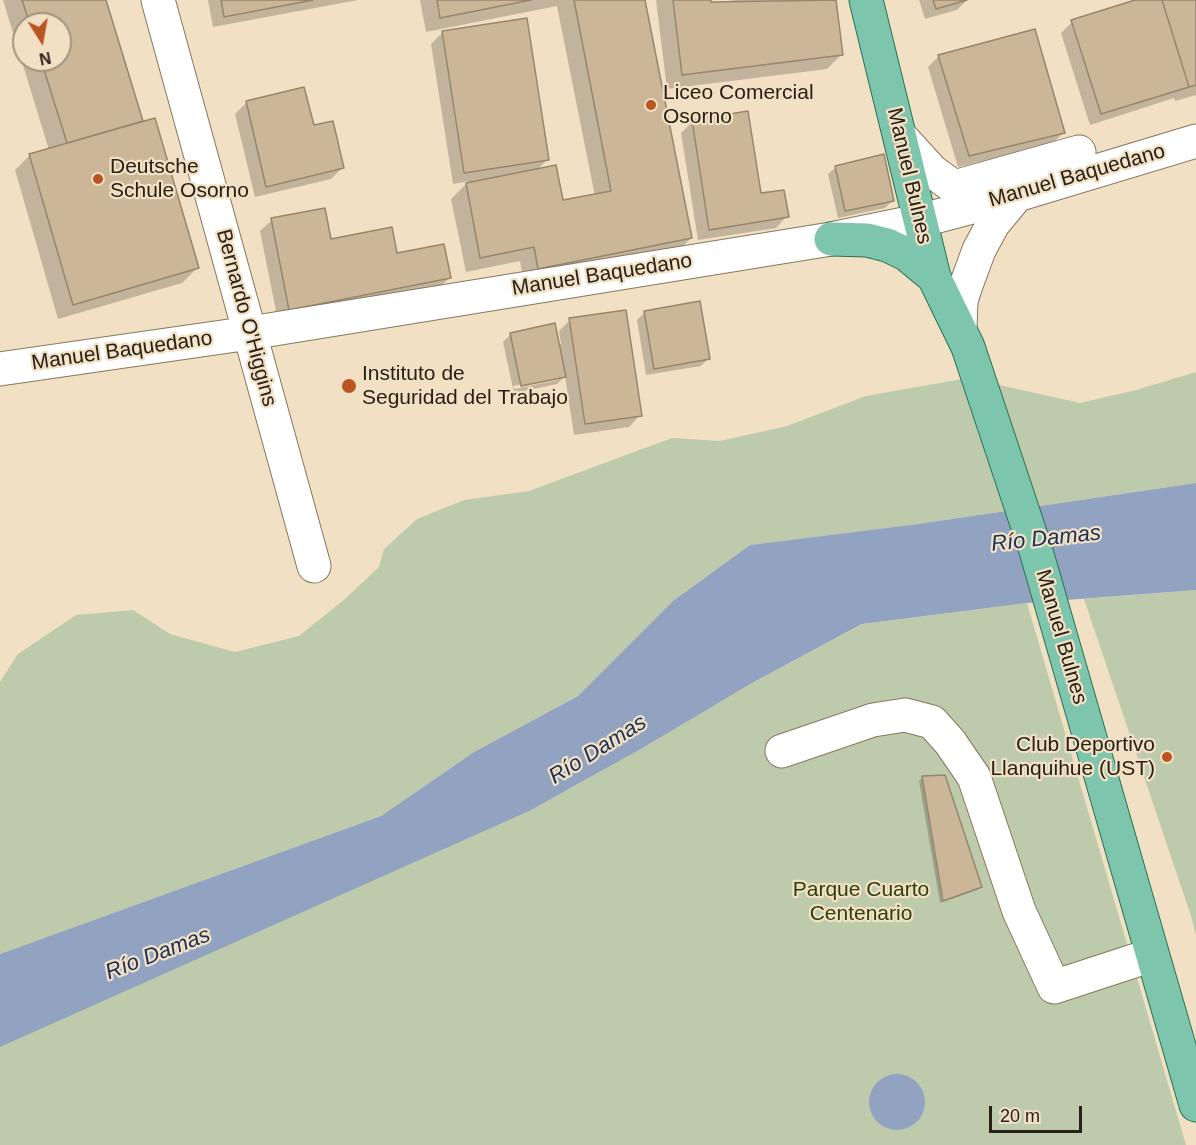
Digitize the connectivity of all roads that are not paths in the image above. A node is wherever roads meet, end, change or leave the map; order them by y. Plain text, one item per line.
1 (158, 0) edge
2 (866, 0) edge
3 (1196, 119) edge
4 (901, 137) junction
5 (1196, 141) edge
6 (1024, 184) junction
7 (919, 221) junction
8 (831, 238) junction
9 (934, 278) junction
10 (250, 333) junction
11 (964, 338) junction
12 (0, 369) edge
13 (314, 566) dead end
14 (782, 751) dead end
15 (1152, 955) junction
16 (1196, 1105) edge

1 - 10 street, Bernardo O'Higgins
2 - 4 main road, Manuel Bulnes
3 - 6 street, Manuel Baquedano
4 - 6 street, Manuel Baquedano
4 - 7 main road, Manuel Bulnes
5 - 6 street, Manuel Baquedano
6 - 7 street, Manuel Baquedano
6 - 11 street
7 - 8 street, Manuel Baquedano
7 - 9 main road, Manuel Bulnes
8 - 9 main road
8 - 10 street, Manuel Baquedano
9 - 11 main road, Manuel Bulnes
10 - 12 street, Manuel Baquedano
10 - 13 street, Bernardo O'Higgins
11 - 15 main road, Manuel Bulnes
14 - 15 street
15 - 16 main road, Manuel Bulnes

